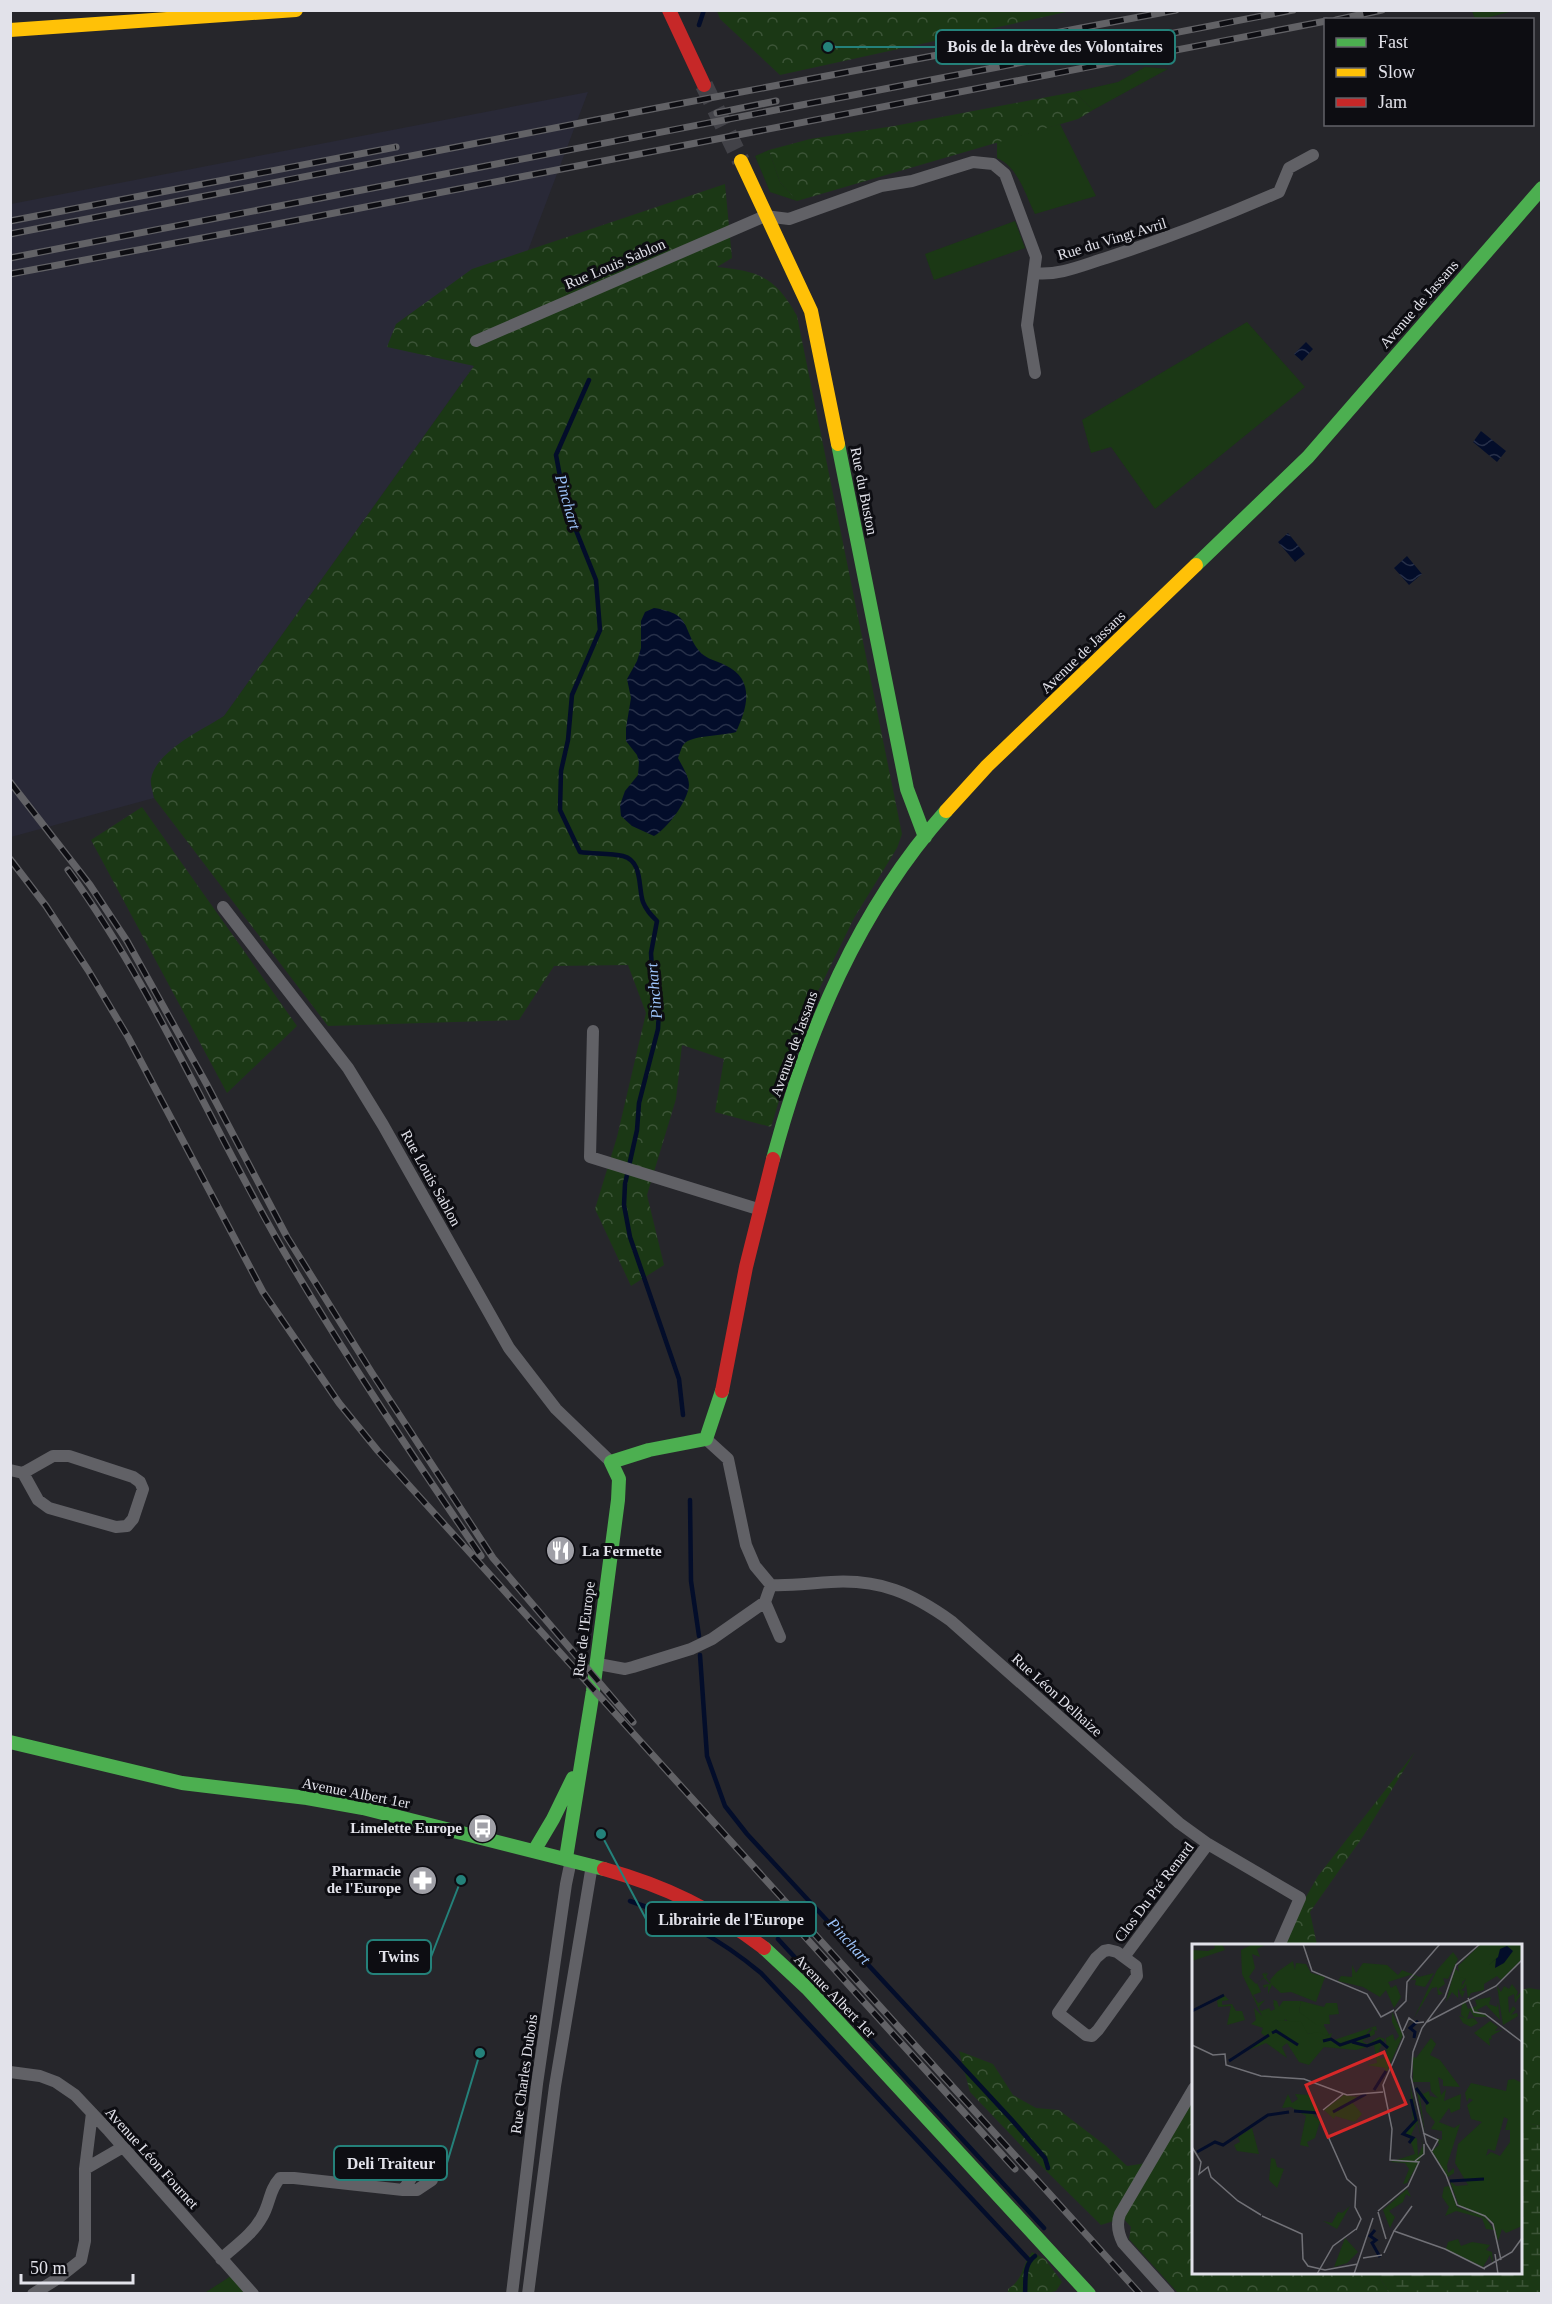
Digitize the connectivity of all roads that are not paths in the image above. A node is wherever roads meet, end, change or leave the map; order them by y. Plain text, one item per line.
1 (296, 10) edge
2 (656, 10) edge
3 (663, 10) edge
4 (669, 10) edge
5 (10, 30) edge
6 (704, 85) tunnel mouth
7 (1313, 155) dead end
8 (741, 161) tunnel mouth
9 (1542, 188) edge
10 (765, 216) junction
11 (1034, 273) junction
12 (476, 341) dead end
13 (1035, 373) dead end
14 (924, 837) junction
15 (223, 907) dead end
16 (593, 1031) dead end
17 (761, 1210) junction
18 (706, 1439) junction
19 (611, 1462) junction
20 (17, 1472) edge
21 (771, 1585) junction
22 (765, 1602) junction
23 (780, 1637) dead end
24 (598, 1664) junction
25 (10, 1742) edge
26 (580, 1766) junction
27 (1208, 1844) junction
28 (534, 1851) junction
29 (568, 1859) junction
30 (592, 1865) junction
31 (1280, 1944) edge
32 (1124, 1957) junction
33 (554, 1966) junction
34 (574, 1970) junction
35 (10, 2072) edge
36 (537, 2084) junction
37 (555, 2086) junction
38 (1192, 2091) edge
39 (93, 2113) junction
40 (123, 2148) junction
41 (85, 2169) junction
42 (403, 2190) dead end
43 (222, 2259) junction
44 (33, 2294) edge
45 (253, 2294) edge
46 (512, 2294) edge
47 (528, 2294) edge
48 (1089, 2294) edge
49 (1169, 2294) edge

1 - 5 street
2 - 3 street
4 - 6 street
7 - 11 street, Rue du Vingt Avril
8 - 10 street, Rue du Buston
9 - 14 street, Avenue de Jassans
10 - 11 street, Rue du Vingt Avril
10 - 12 street, Rue Louis Sablon
10 - 14 street, Rue du Buston
11 - 13 street
14 - 17 street, Avenue de Jassans
15 - 19 street, Rue Louis Sablon
16 - 17 street
17 - 18 street, Avenue de Jassans
18 - 19 street
18 - 21 street
19 - 24 street, Rue de l'Europe
20 - 20 street
21 - 22 street
21 - 27 street, Rue Léon Delhaize
22 - 23 street
22 - 24 street
24 - 26 street, Rue de l'Europe
25 - 28 street, Avenue Albert 1er
26 - 28 street, Rue de l'Europe
26 - 29 street, Rue de l'Europe
27 - 31 street, Rue Léon Delhaize
27 - 32 street, Clos Du Pré Renard
28 - 29 street, Avenue Albert 1er
29 - 30 street, Avenue Albert 1er
29 - 33 street, Rue Charles Dubois
30 - 34 street
30 - 48 street, Avenue Albert 1er
32 - 32 street, Clos Du Pré Renard
33 - 34 street
33 - 36 street, Rue Charles Dubois
34 - 37 street
35 - 39 street, Avenue Léon Fournet
36 - 37 street
36 - 46 street, Rue Charles Dubois
37 - 47 street
38 - 49 street
39 - 40 street, Avenue Léon Fournet
39 - 41 street
40 - 41 street
40 - 43 street, Avenue Léon Fournet
41 - 44 street
42 - 43 street
43 - 45 street, Avenue Léon Fournet

